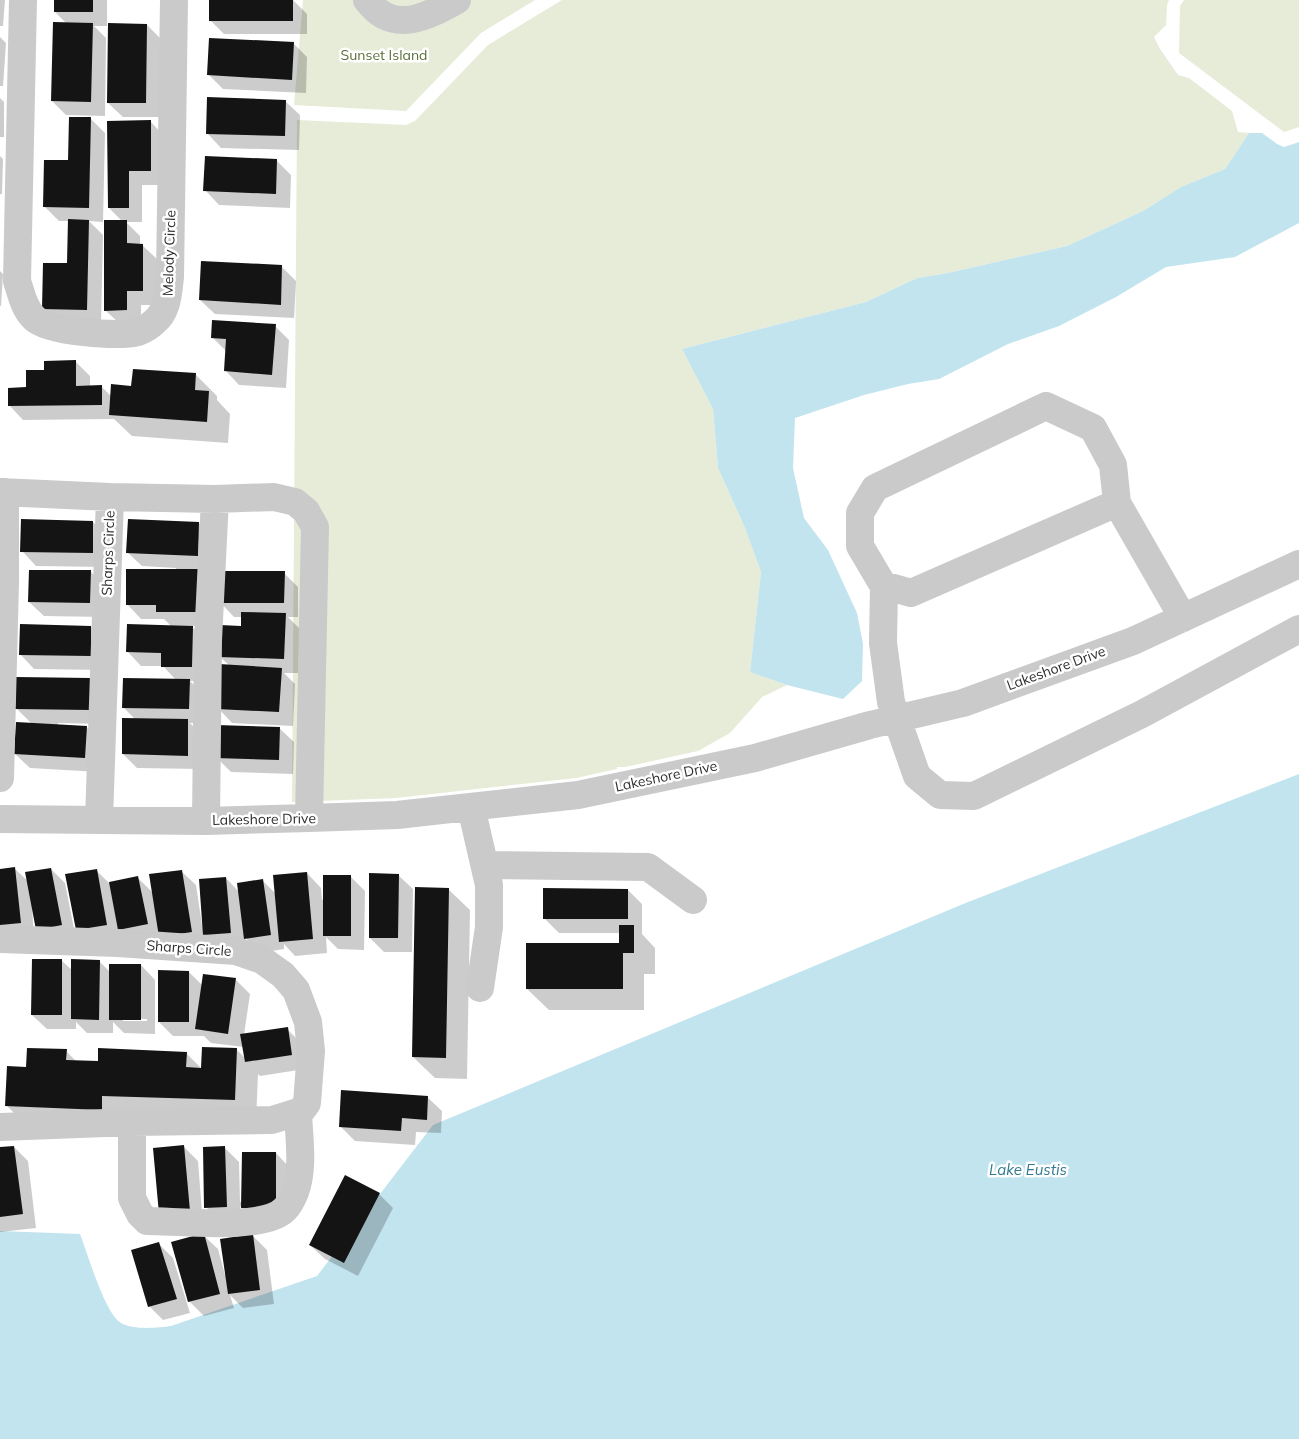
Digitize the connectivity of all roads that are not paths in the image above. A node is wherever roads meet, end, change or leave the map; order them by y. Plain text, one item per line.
1 (23, 0) edge
2 (174, 0) edge
3 (367, 0) edge
4 (457, 0) edge
5 (3, 492) edge
6 (110, 497) junction
7 (215, 499) junction
8 (1118, 503) junction
9 (1299, 564) edge
10 (884, 586) junction
11 (1183, 618) junction
12 (1299, 629) edge
13 (0, 778) edge
14 (471, 806) junction
15 (310, 818) junction
16 (0, 819) edge
17 (99, 820) junction
18 (206, 821) junction
19 (485, 865) junction
20 (693, 900) dead end
21 (0, 939) edge
22 (480, 988) dead end
23 (298, 1113) junction
24 (132, 1122) junction
25 (0, 1127) edge

1 - 2 street, Melody Circle
3 - 4 street
5 - 6 street, Sharps Circle
5 - 13 street, Sharps Circle
6 - 7 street, Sharps Circle
6 - 17 street, Sharps Circle
7 - 15 street, Sharps Circle
7 - 18 street
8 - 10 street
8 - 10 street
8 - 11 street
9 - 11 street, Lakeshore Drive
10 - 12 street
11 - 14 street, Lakeshore Drive
14 - 15 street, Lakeshore Drive
14 - 19 street
15 - 18 street, Lakeshore Drive
16 - 17 street, Lakeshore Drive
17 - 18 street, Lakeshore Drive
19 - 20 street
19 - 22 street
21 - 23 street, Sharps Circle
23 - 24 street
23 - 24 street, Sharps Circle
24 - 25 street

